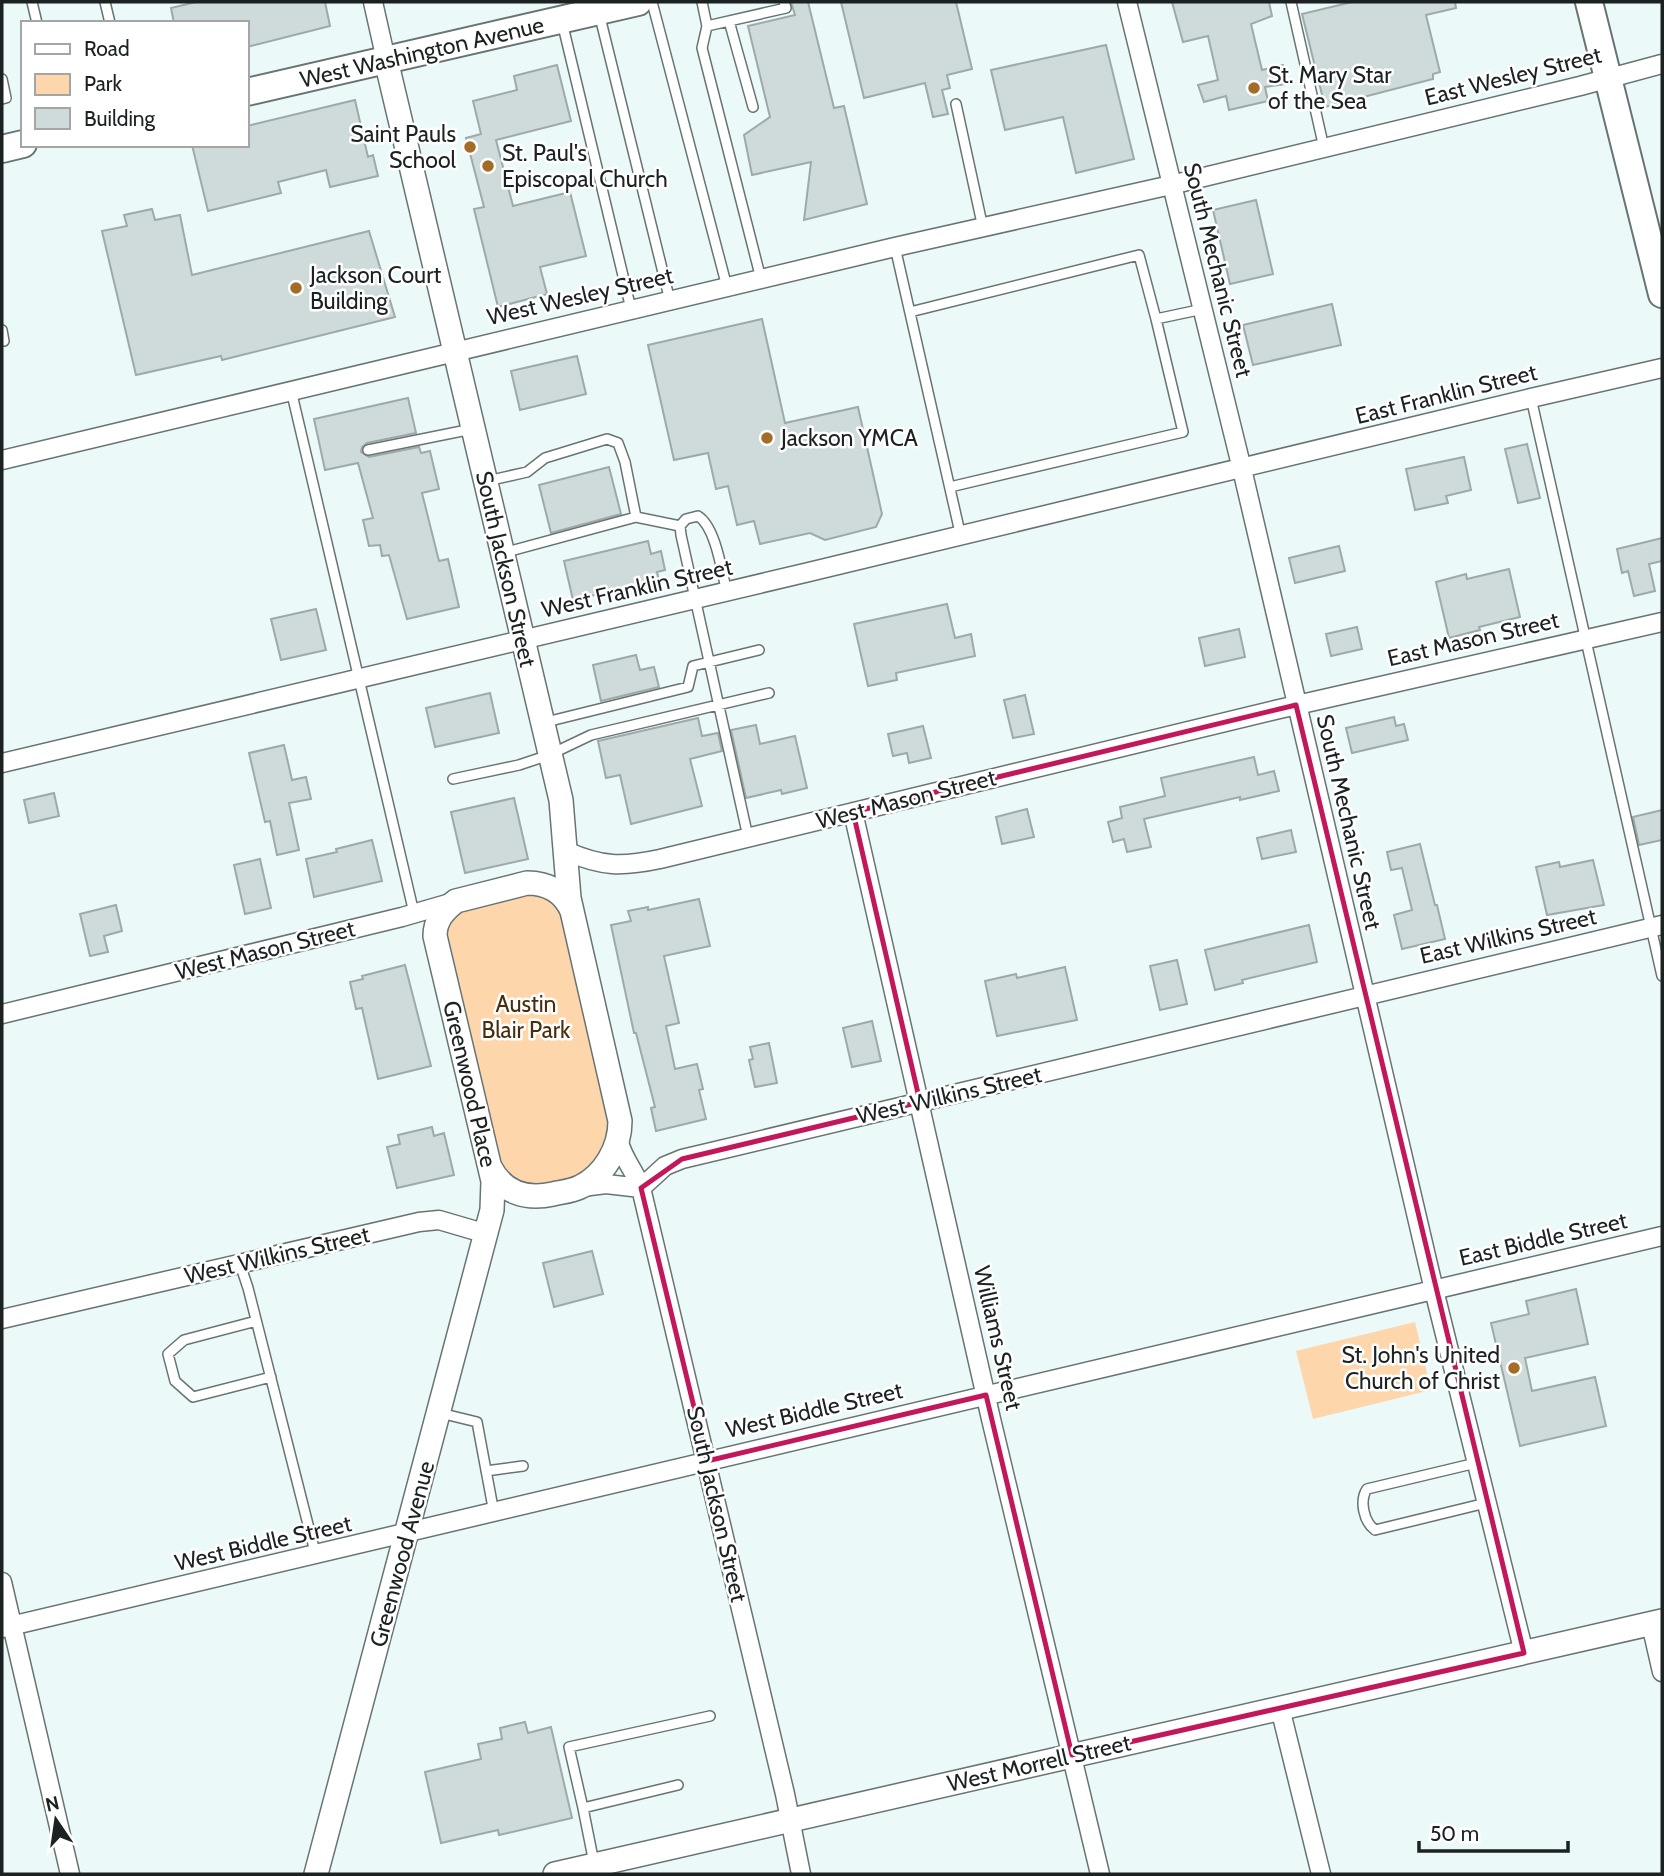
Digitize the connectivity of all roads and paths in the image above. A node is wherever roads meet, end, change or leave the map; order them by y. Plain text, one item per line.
1 (32, 2) edge
2 (105, 2) edge
3 (373, 2) edge
4 (638, 2) edge
5 (652, 2) edge
6 (702, 2) edge
7 (784, 2) edge
8 (1127, 2) edge
9 (1291, 2) edge
10 (1589, 2) edge
11 (598, 11) junction
12 (562, 20) junction
13 (37, 21) edge
14 (110, 21) edge
15 (729, 21) junction
16 (707, 26) junction
17 (386, 60) junction
18 (1662, 64) edge
19 (2, 79) edge
20 (1608, 79) junction
21 (248, 92) edge
22 (2, 99) edge
23 (956, 104) dead end
24 (753, 107) dead end
25 (21, 144) edge
26 (1324, 148) junction
27 (2, 149) edge
28 (1171, 185) junction
29 (983, 228) junction
30 (895, 247) junction
31 (761, 279) junction
32 (727, 287) junction
33 (1662, 295) edge
34 (670, 301) junction
35 (631, 309) junction
36 (1203, 309) junction
37 (910, 312) junction
38 (1156, 318) junction
39 (2, 330) edge
40 (4, 341) dead end
41 (456, 351) junction
42 (1662, 368) edge
43 (291, 390) junction
44 (1531, 398) junction
45 (473, 429) junction
46 (368, 450) dead end
47 (2, 460) edge
48 (1242, 469) junction
49 (485, 482) junction
50 (950, 487) junction
51 (635, 517) junction
52 (680, 526) junction
53 (961, 537) junction
54 (502, 554) junction
55 (727, 593) junction
56 (696, 600) junction
57 (1662, 622) edge
58 (1586, 638) junction
59 (522, 640) junction
60 (759, 650) dead end
61 (709, 662) junction
62 (360, 679) junction
63 (769, 692) dead end
64 (718, 704) junction
65 (1296, 705) junction
66 (541, 723) junction
67 (549, 755) junction
68 (2, 763) edge
69 (453, 779) dead end
70 (853, 812) junction
71 (748, 837) junction
72 (566, 852) junction
73 (527, 883) junction
74 (456, 901) junction
75 (572, 913) junction
76 (408, 915) junction
77 (1657, 926) edge
78 (435, 936) junction
79 (1662, 976) edge
80 (1365, 995) junction
81 (2, 1014) edge
82 (920, 1102) junction
83 (618, 1139) junction
84 (490, 1167) junction
85 (578, 1188) junction
86 (641, 1188) junction
87 (540, 1196) junction
88 (487, 1234) junction
89 (1662, 1236) edge
90 (240, 1264) junction
91 (1434, 1290) junction
92 (2, 1319) edge
93 (256, 1321) junction
94 (271, 1377) junction
95 (986, 1395) junction
96 (439, 1413) junction
97 (707, 1461) junction
98 (1476, 1463) junction
99 (523, 1466) dead end
100 (486, 1471) junction
101 (1486, 1503) junction
102 (494, 1513) junction
103 (407, 1534) junction
104 (316, 1556) junction
105 (2, 1582) edge
106 (1656, 1623) edge
107 (7, 1627) edge
108 (1524, 1653) junction
109 (1662, 1672) edge
110 (1280, 1708) junction
111 (710, 1716) dead end
112 (1072, 1755) junction
113 (678, 1785) dead end
114 (583, 1808) junction
115 (791, 1820) junction
116 (595, 1865) junction
117 (70, 1874) edge
118 (316, 1874) edge
119 (555, 1874) edge
120 (802, 1874) edge
121 (1100, 1874) edge
122 (1321, 1874) edge

1 - 13 lane
2 - 14 lane
3 - 17 street, South Jackson Street
4 - 11 main road, West Washington Avenue
5 - 32 lane
6 - 16 lane
7 - 15 lane
8 - 28 street, South Mechanic Street
9 - 26 lane
10 - 20 main road
11 - 12 main road, West Washington Avenue
11 - 34 lane
12 - 17 main road, West Washington Avenue
12 - 35 lane
15 - 16 lane
15 - 24 lane
16 - 31 lane
17 - 21 main road, West Washington Avenue
17 - 41 street, South Jackson Street
18 - 20 street, East Wesley Street
19 - 22 lane
20 - 26 street, East Wesley Street
20 - 33 main road
23 - 29 lane
25 - 27 main road
26 - 28 street, East Wesley Street
28 - 29 street, West Wesley Street
28 - 36 street, South Mechanic Street
29 - 30 street, West Wesley Street
30 - 31 street, West Wesley Street
30 - 37 lane
31 - 32 street, West Wesley Street
32 - 34 street, West Wesley Street
34 - 35 street, West Wesley Street
35 - 41 street, West Wesley Street
36 - 38 lane
36 - 48 street, South Mechanic Street
37 - 38 lane
37 - 50 lane
38 - 50 lane
39 - 40 lane
41 - 43 street, West Wesley Street
41 - 45 street, South Jackson Street
42 - 44 street, East Franklin Street
43 - 47 street, West Wesley Street
43 - 62 lane
44 - 48 street, East Franklin Street
44 - 58 lane
45 - 46 lane
45 - 49 street, South Jackson Street
48 - 53 street, West Franklin Street
48 - 65 street, South Mechanic Street
49 - 51 lane
49 - 54 street, South Jackson Street
50 - 53 lane
51 - 52 lane
51 - 54 lane
52 - 55 lane
52 - 56 lane
53 - 55 street, West Franklin Street
54 - 59 street, South Jackson Street
55 - 56 street, West Franklin Street
56 - 59 street, West Franklin Street
56 - 61 lane
57 - 58 street, East Mason Street
58 - 65 street, East Mason Street
58 - 77 lane
59 - 62 street, West Franklin Street
59 - 66 street, South Jackson Street
60 - 61 lane
61 - 64 lane
61 - 66 lane
62 - 68 street, West Franklin Street
62 - 76 lane
63 - 64 lane
64 - 67 lane
64 - 71 lane
65 - 70 street, West Mason Street
65 - 80 street, South Mechanic Street
66 - 67 street, South Jackson Street
67 - 69 lane
67 - 72 street, South Jackson Street
70 - 71 street, West Mason Street
70 - 82 street, Williams Street
71 - 72 street, West Mason Street
72 - 73 street, West Mason Street
72 - 75 street, South Jackson Street
73 - 74 street, West Mason Street
73 - 75 street
74 - 76 street, West Mason Street
74 - 78 street
75 - 83 street, South Jackson Street
76 - 78 street
76 - 81 street, West Mason Street
77 - 79 lane
77 - 80 street, East Wilkins Street
78 - 84 street, Greenwood Place
80 - 82 street, West Wilkins Street
80 - 91 street, South Mechanic Street
82 - 86 street, West Wilkins Street
82 - 95 street, Williams Street
83 - 85 street, South Jackson Street
83 - 86 street, South Jackson Street
84 - 87 street
84 - 88 street, Greenwood Place
85 - 86 street
85 - 87 street
86 - 97 street, South Jackson Street
87 - 88 street
88 - 90 street, West Wilkins Street
88 - 96 street, Greenwood Avenue
89 - 91 street, East Biddle Street
90 - 92 street, West Wilkins Street
90 - 93 lane
91 - 95 street, West Biddle Street
91 - 98 street, South Mechanic Street
93 - 94 lane
93 - 94 lane
94 - 104 lane
95 - 97 street, West Biddle Street
95 - 112 street, Williams Street
96 - 100 lane
96 - 103 street, Greenwood Avenue
97 - 102 street, West Biddle Street
97 - 115 street, South Jackson Street
98 - 101 street, South Mechanic Street
98 - 101 lane
99 - 100 lane
100 - 102 lane
101 - 108 street, South Mechanic Street
102 - 103 street, West Biddle Street
103 - 104 street, West Biddle Street
103 - 118 street, Greenwood Avenue
104 - 107 street, West Biddle Street
105 - 107 street
106 - 108 street, West Morrell Street
106 - 109 street
107 - 117 street
108 - 110 street, West Morrell Street
110 - 112 street, West Morrell Street
110 - 122 street
111 - 114 lane
112 - 115 street, West Morrell Street
112 - 121 street, Williams Street
113 - 114 lane
114 - 116 lane
115 - 116 street, West Morrell Street
115 - 120 street, South Jackson Street
116 - 119 street, West Morrell Street

